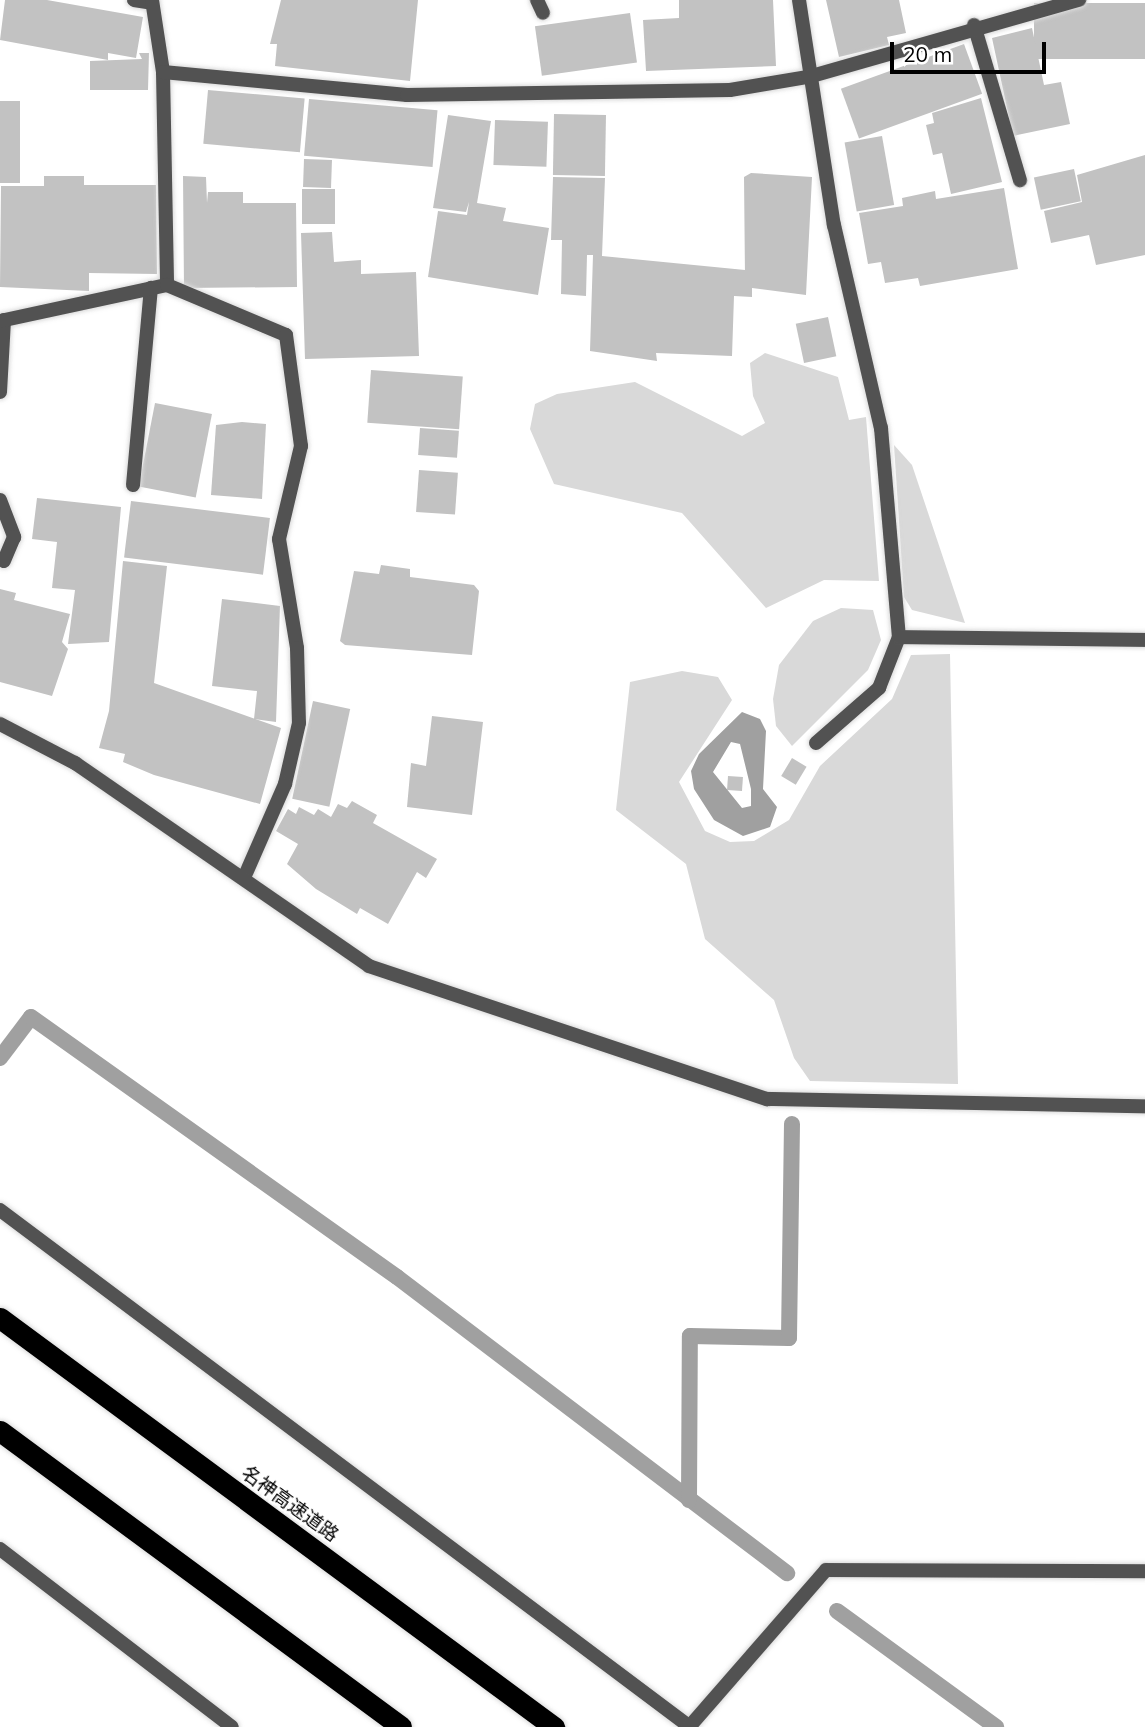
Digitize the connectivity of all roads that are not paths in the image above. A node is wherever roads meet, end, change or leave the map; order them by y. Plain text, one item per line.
1 (134, 0) edge
2 (799, 0) edge
3 (1079, 0) edge
4 (152, 1) edge
5 (974, 24) junction
6 (163, 72) junction
7 (808, 77) junction
8 (1020, 180) dead end
9 (167, 285) junction
10 (151, 288) junction
11 (2, 321) edge
12 (0, 391) edge
13 (134, 485) dead end
14 (0, 500) edge
15 (4, 561) dead end
16 (899, 637) junction
17 (1145, 640) edge
18 (0, 724) edge
19 (816, 743) dead end
20 (244, 878) junction
21 (1145, 1106) edge
22 (0, 1210) edge
23 (0, 1318) edge
24 (0, 1431) edge
25 (0, 1549) edge
26 (1145, 1571) edge
27 (232, 1727) edge
28 (401, 1727) edge
29 (554, 1727) edge
30 (690, 1727) edge

1 - 4 street
2 - 7 street
3 - 5 street
4 - 6 street
5 - 7 street
5 - 8 street
6 - 7 street
6 - 9 street
7 - 16 street
9 - 10 street
9 - 20 street
10 - 11 street
10 - 13 street
11 - 12 street
14 - 15 street
16 - 17 street
16 - 19 street
18 - 20 street
20 - 21 street
22 - 30 street
23 - 29 highway, 名神高速道路
24 - 28 highway
25 - 27 street
26 - 30 street

